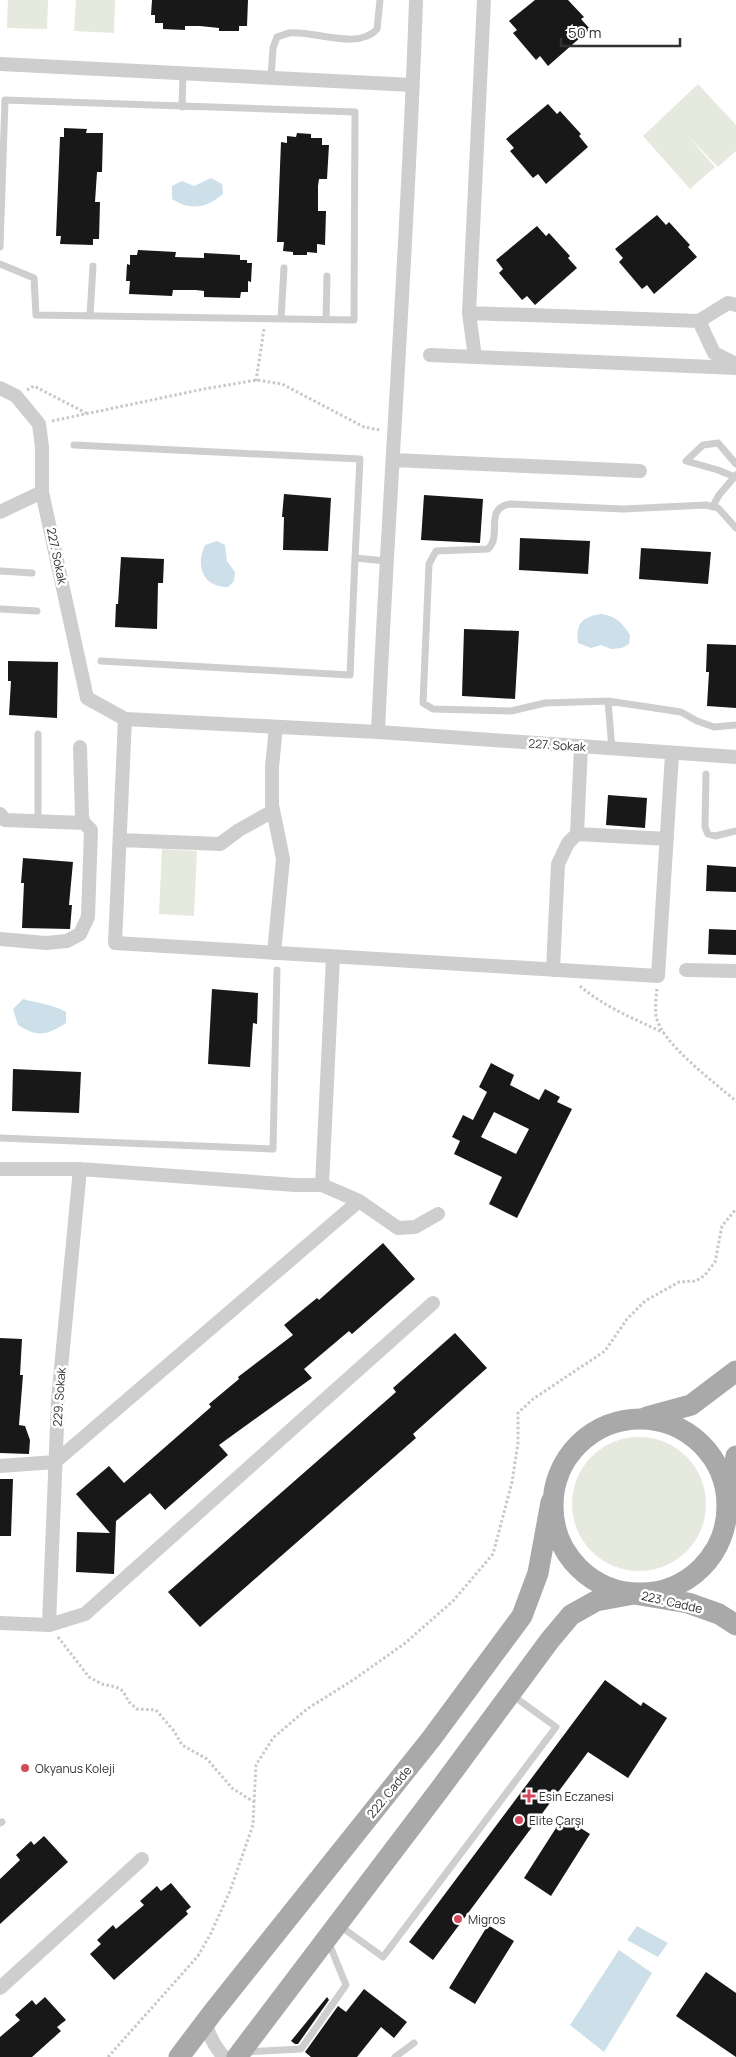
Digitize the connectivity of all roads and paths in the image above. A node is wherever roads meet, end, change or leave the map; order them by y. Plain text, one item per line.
1 (380, 0) edge
2 (416, 0) edge
3 (484, 0) edge
4 (0, 64) edge
5 (183, 74) junction
6 (271, 78) junction
7 (413, 85) junction
8 (182, 107) junction
9 (0, 247) edge
10 (0, 264) edge
11 (93, 266) dead end
12 (284, 268) dead end
13 (327, 276) dead end
14 (736, 306) edge
15 (469, 314) junction
16 (90, 316) junction
17 (266, 319) junction
18 (281, 319) junction
19 (326, 320) junction
20 (699, 321) junction
21 (430, 355) dead end
22 (475, 357) junction
23 (736, 364) edge
24 (736, 368) edge
25 (256, 381) junction
26 (0, 388) edge
27 (16, 396) junction
28 (86, 413) junction
29 (39, 424) junction
30 (395, 432) junction
31 (74, 445) dead end
32 (393, 460) junction
33 (736, 464) edge
34 (640, 471) dead end
35 (735, 476) edge
36 (42, 492) junction
37 (713, 506) junction
38 (0, 512) edge
39 (736, 528) edge
40 (355, 558) junction
41 (386, 560) junction
42 (0, 571) edge
43 (32, 573) dead end
44 (0, 609) edge
45 (37, 611) dead end
46 (101, 661) dead end
47 (608, 701) junction
48 (124, 719) junction
49 (736, 725) edge
50 (276, 727) junction
51 (378, 732) junction
52 (38, 734) dead end
53 (80, 747) dead end
54 (581, 747) junction
55 (612, 749) junction
56 (672, 754) junction
57 (736, 757) edge
58 (706, 774) dead end
59 (273, 811) junction
60 (0, 814) edge
61 (38, 822) junction
62 (84, 824) junction
63 (736, 831) edge
64 (577, 834) junction
65 (667, 839) junction
66 (120, 840) junction
67 (0, 939) edge
68 (274, 953) junction
69 (333, 957) junction
70 (277, 970) dead end
71 (553, 970) junction
72 (686, 970) dead end
73 (736, 971) edge
74 (658, 976) junction
75 (664, 1033) junction
76 (736, 1101) edge
77 (0, 1138) edge
78 (0, 1169) edge
79 (80, 1169) junction
80 (322, 1185) junction
81 (359, 1201) junction
82 (736, 1209) edge
83 (438, 1214) dead end
84 (433, 1303) dead end
85 (736, 1371) edge
86 (645, 1418) junction
87 (736, 1456) edge
88 (55, 1462) junction
89 (0, 1466) edge
90 (551, 1502) junction
91 (728, 1509) junction
92 (736, 1538) edge
93 (634, 1594) junction
94 (0, 1623) edge
95 (48, 1625) junction
96 (736, 1625) edge
97 (510, 1694) junction
98 (254, 1802) junction
99 (142, 1859) dead end
100 (332, 1932) junction
101 (0, 1988) edge
102 (205, 2022) junction
103 (414, 2043) dead end
104 (234, 2055) edge
105 (108, 2057) edge
106 (180, 2057) edge
107 (395, 2057) edge

1 - 6 lane
2 - 7 street
3 - 15 street
4 - 5 street
5 - 6 street
5 - 8 lane
6 - 7 street
7 - 30 street
8 - 9 lane
8 - 19 lane
10 - 16 lane
11 - 16 lane
12 - 18 lane
13 - 19 lane
14 - 20 street
15 - 20 street
15 - 22 street
16 - 17 lane
17 - 18 lane
17 - 25 path
18 - 19 lane
20 - 23 street
21 - 22 street
22 - 24 street
25 - 28 path
25 - 30 path
26 - 27 street
27 - 28 path
27 - 29 street
28 - 29 path
29 - 36 street, 227. Sokak
30 - 32 street
31 - 40 lane
32 - 34 street
32 - 41 street
33 - 35 lane
35 - 37 lane
36 - 38 street
36 - 48 street, 227. Sokak
37 - 39 lane
37 - 47 lane
40 - 41 lane
40 - 46 lane
41 - 51 street
42 - 43 lane
44 - 45 lane
47 - 49 lane
47 - 55 lane
48 - 50 street, 227. Sokak
48 - 66 street
50 - 51 street, 227. Sokak
50 - 59 street
51 - 54 street, 227. Sokak
52 - 61 lane
53 - 62 street
54 - 55 street, 227. Sokak
54 - 64 street
55 - 56 street, 227. Sokak
56 - 57 street, 227. Sokak
56 - 65 street
58 - 63 lane
59 - 66 street
59 - 68 street
60 - 61 street
61 - 62 street
62 - 67 street
64 - 65 street
64 - 71 street
65 - 74 street
66 - 68 street
68 - 69 street
69 - 71 street
69 - 80 street
70 - 77 lane
71 - 74 street
71 - 75 path
72 - 73 street
74 - 75 path
75 - 76 path
78 - 79 street
79 - 80 street
79 - 88 street, 229. Sokak
80 - 81 street
81 - 83 street
81 - 88 street
82 - 98 path
84 - 95 street
85 - 86 main road
86 - 90 main road
86 - 91 main road
87 - 91 main road
88 - 89 street
88 - 95 street, 229. Sokak
90 - 93 main road
90 - 102 main road, 222. Cadde
91 - 92 main road
91 - 93 main road
93 - 96 main road, 223. Cadde
93 - 97 main road
94 - 95 street
95 - 98 path
97 - 100 main road
97 - 100 lane
98 - 105 path
99 - 101 street
100 - 104 main road
100 - 104 lane
102 - 104 street
102 - 106 main road, 222. Cadde
103 - 107 lane

